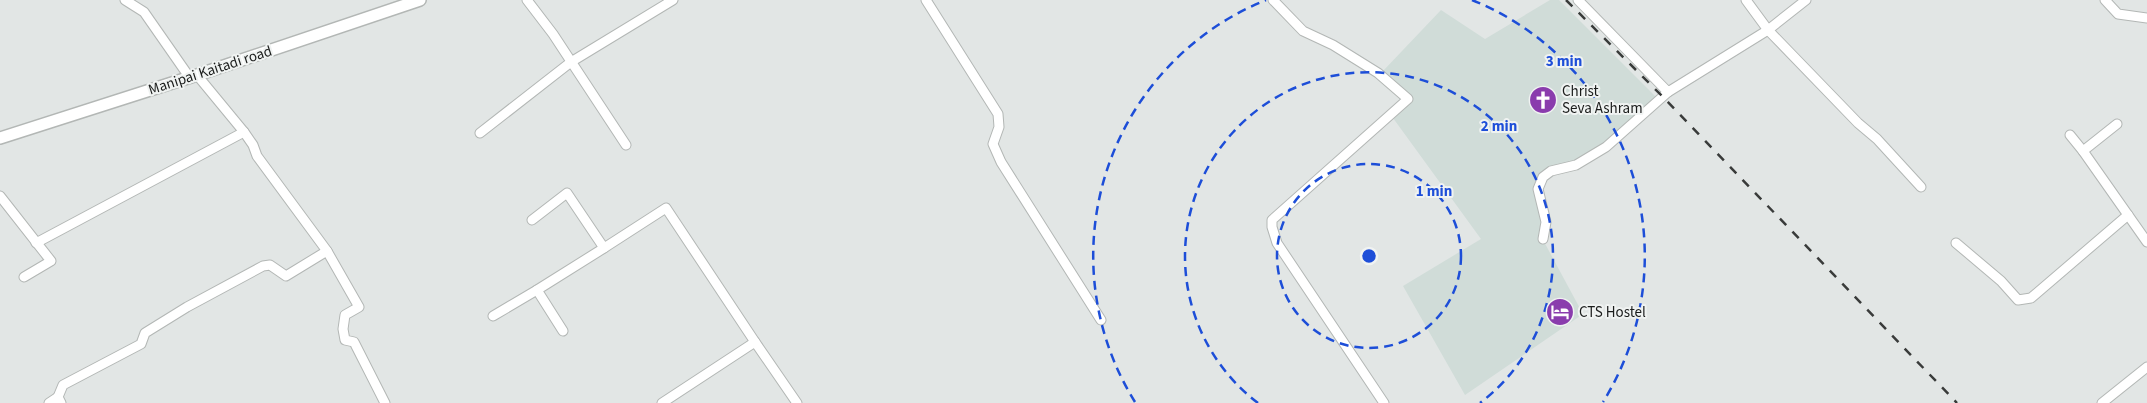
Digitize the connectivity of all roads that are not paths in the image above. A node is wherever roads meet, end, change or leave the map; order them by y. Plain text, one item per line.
1 (125, 0) edge
2 (420, 0) edge
3 (527, 0) edge
4 (673, 0) edge
5 (926, 0) edge
6 (1273, 0) edge
7 (1578, 0) edge
8 (1746, 0) edge
9 (1806, 0) edge
10 (2105, 0) edge
11 (2147, 18) edge
12 (1768, 30) junction
13 (571, 62) junction
14 (193, 76) junction
15 (1668, 92) junction
16 (2117, 124) dead end
17 (244, 132) junction
18 (480, 133) dead end
19 (2070, 135) dead end
20 (0, 138) edge
21 (626, 145) dead end
22 (2082, 151) junction
23 (1921, 187) dead end
24 (0, 196) edge
25 (2128, 215) junction
26 (532, 220) dead end
27 (1544, 239) dead end
28 (1956, 242) dead end
29 (2147, 242) edge
30 (36, 243) junction
31 (604, 248) junction
32 (327, 250) junction
33 (24, 277) dead end
34 (537, 290) junction
35 (493, 316) dead end
36 (1102, 320) dead end
37 (563, 332) dead end
38 (755, 342) junction
39 (2147, 367) edge
40 (60, 400) edge
41 (49, 403) edge
42 (385, 403) edge
43 (662, 403) edge
44 (797, 403) edge
45 (1384, 403) edge
46 (2102, 403) edge

1 - 14 street
2 - 14 main road, Manipai Kaitadi road
3 - 13 street
4 - 13 street
5 - 36 street
6 - 45 street
7 - 15 street
8 - 12 street
9 - 12 street
10 - 11 street
12 - 15 street
12 - 23 street
13 - 18 street
13 - 21 street
14 - 17 street
14 - 20 main road, Manipai Kaitadi road
15 - 27 street
16 - 22 street
17 - 30 street
17 - 32 street
19 - 22 street
22 - 25 street
24 - 30 street
25 - 28 street
25 - 29 street
26 - 31 street
30 - 33 street
31 - 34 street
31 - 38 street
32 - 40 street
32 - 42 street
34 - 35 street
34 - 37 street
38 - 43 street
38 - 44 street
39 - 46 street
40 - 41 street

